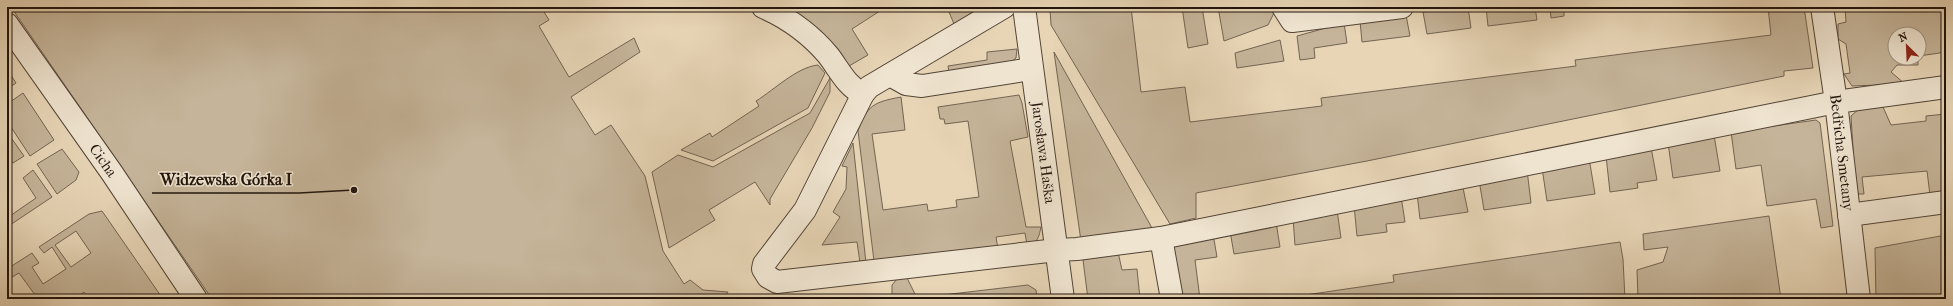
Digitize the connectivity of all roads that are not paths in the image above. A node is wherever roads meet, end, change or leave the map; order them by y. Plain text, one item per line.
1 (763, 7) edge
2 (1004, 7) edge
3 (1024, 7) edge
4 (1284, 7) edge
5 (1402, 7) edge
6 (1822, 7) edge
7 (7, 24) edge
8 (1031, 69) junction
9 (890, 75) junction
10 (1946, 86) edge
11 (863, 94) junction
12 (1836, 102) junction
13 (1946, 202) edge
14 (1849, 215) junction
15 (1161, 238) junction
16 (1057, 250) junction
17 (196, 299) edge
18 (1063, 299) edge
19 (1172, 299) edge
20 (1859, 299) edge

1 - 11 street
2 - 9 street
3 - 8 street, Jarosława Haška
4 - 5 street
6 - 12 street, Bedřicha Smetany
7 - 17 street, Cicha
8 - 9 street
8 - 16 street, Jarosława Haška
9 - 11 street
10 - 12 street
11 - 16 street
12 - 14 street, Bedřicha Smetany
12 - 15 street
13 - 14 street
14 - 20 street, Bedřicha Smetany
15 - 16 street
15 - 19 street
16 - 18 street, Jarosława Haška

